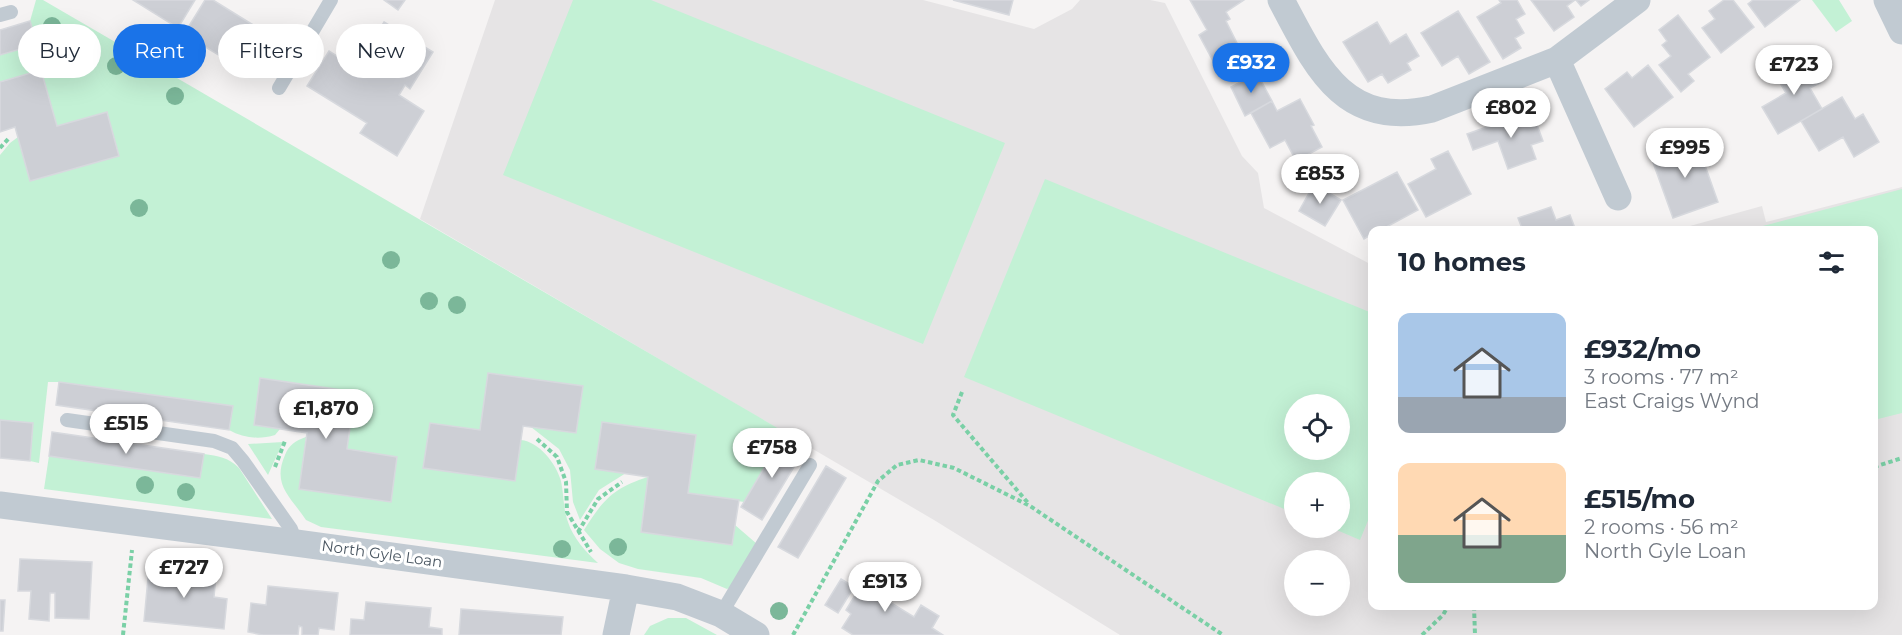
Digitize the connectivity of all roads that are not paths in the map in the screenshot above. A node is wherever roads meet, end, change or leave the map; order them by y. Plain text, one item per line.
1 (331, 0) edge
2 (1281, 0) edge
3 (1637, 0) edge
4 (1887, 0) edge
5 (1902, 32) edge
6 (1557, 60) junction
7 (279, 88) dead end
8 (1618, 197) dead end
9 (67, 420) dead end
10 (810, 465) dead end
11 (0, 505) edge
12 (296, 543) junction
13 (613, 586) junction
14 (721, 615) junction
15 (616, 635) edge
16 (756, 635) edge

1 - 7 lane
2 - 6 street
3 - 6 street
4 - 5 street
6 - 8 street
9 - 12 lane
10 - 14 lane
11 - 12 street, North Gyle Loan
12 - 13 street, North Gyle Loan
13 - 14 street, North Gyle Loan
13 - 15 street
14 - 16 street, North Gyle Loan

